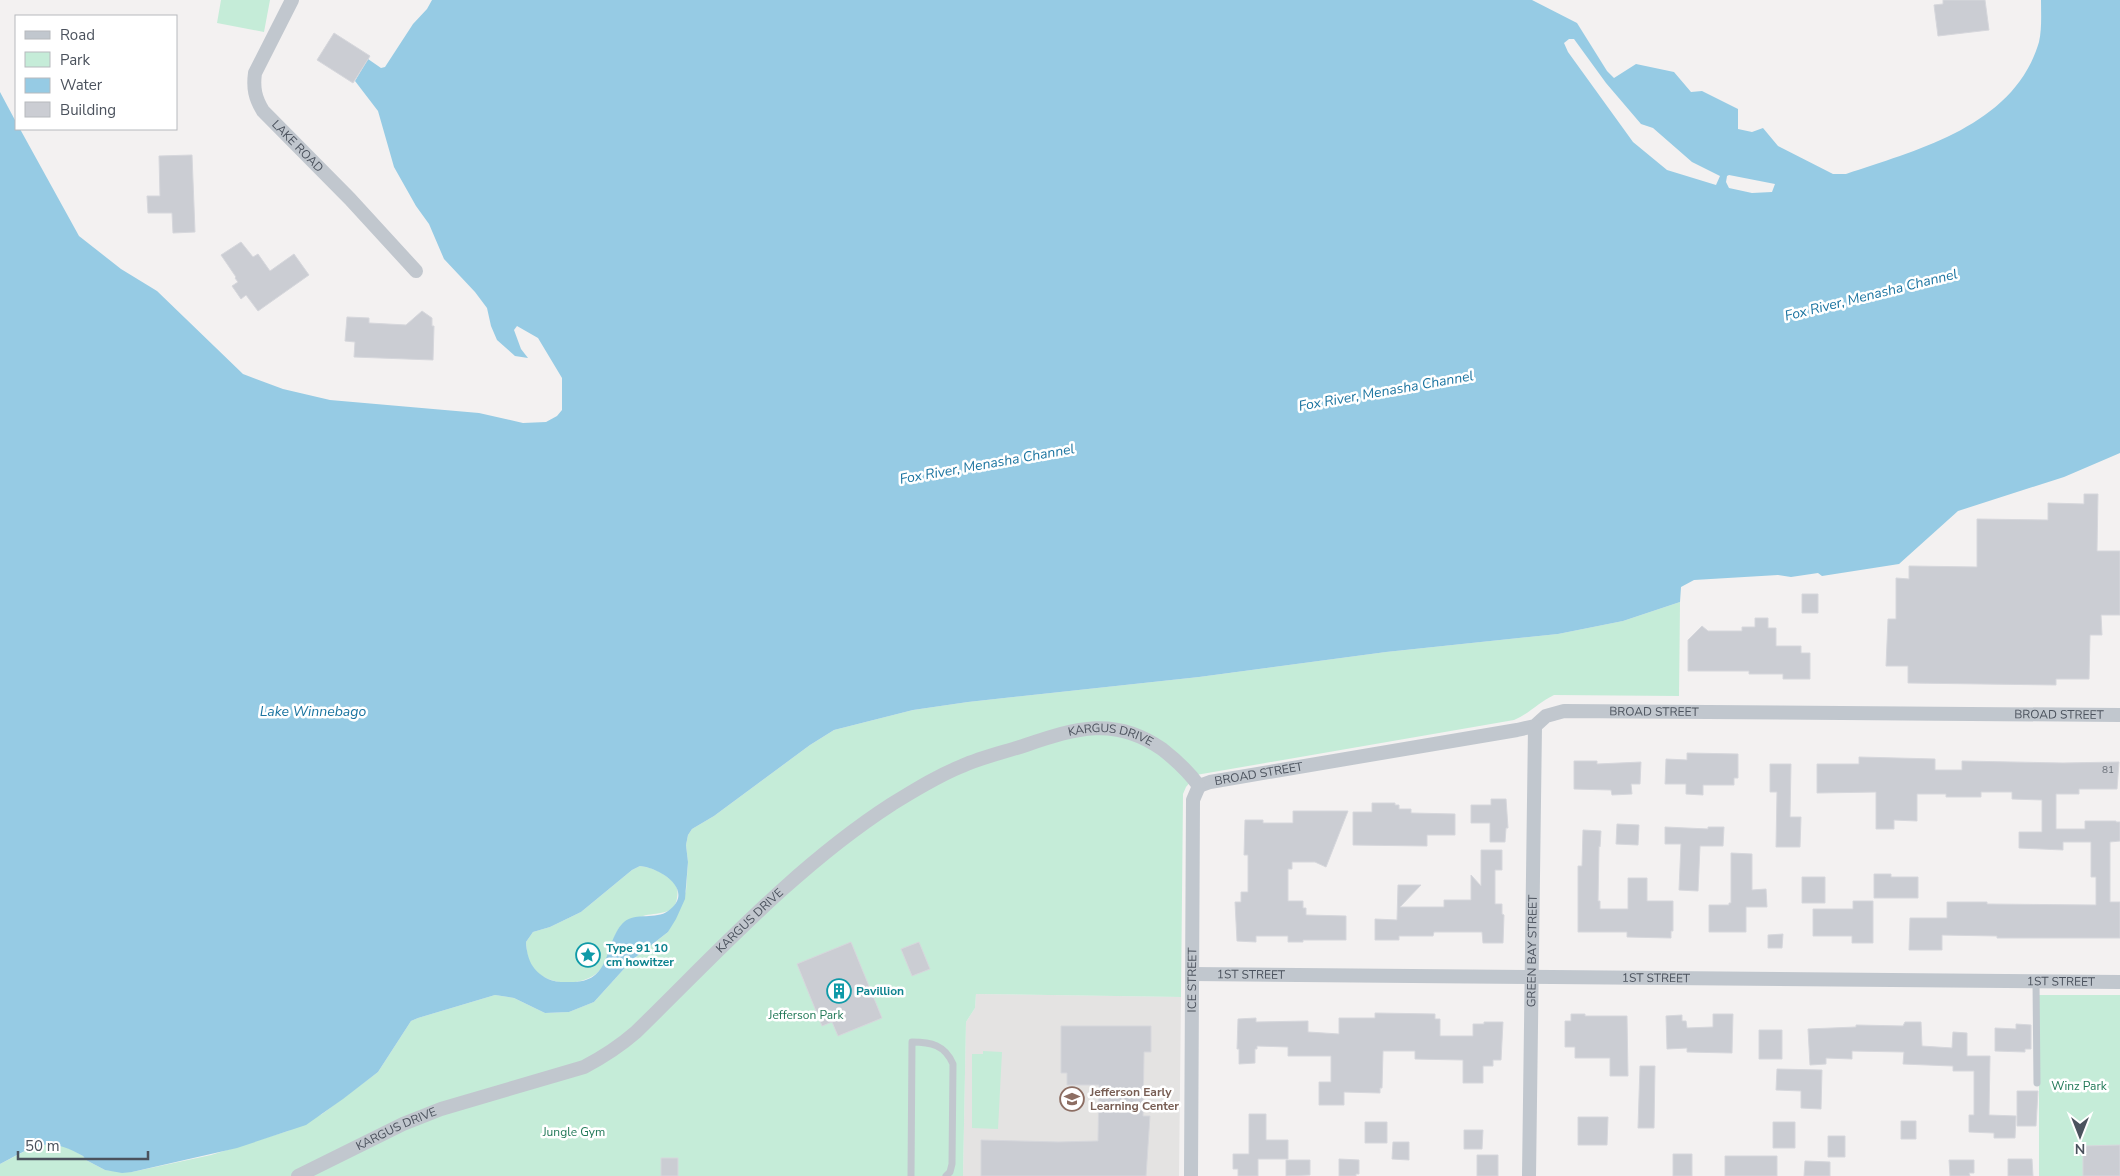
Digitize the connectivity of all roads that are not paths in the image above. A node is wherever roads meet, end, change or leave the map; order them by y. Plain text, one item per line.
1 (292, 0) edge
2 (416, 271) dead end
3 (2120, 715) edge
4 (1535, 726) junction
5 (1199, 786) junction
6 (1192, 974) junction
7 (1532, 978) junction
8 (2036, 982) junction
9 (2120, 982) edge
10 (2037, 1083) dead end
11 (298, 1176) edge
12 (911, 1176) edge
13 (946, 1176) edge
14 (1191, 1176) edge
15 (1529, 1176) edge

1 - 2 street, LAKE ROAD
3 - 4 street, BROAD STREET
4 - 5 street, BROAD STREET
4 - 7 street, GREEN BAY STREET
5 - 6 street, ICE STREET
5 - 11 street, KARGUS DRIVE
6 - 7 street, 1ST STREET
6 - 14 street, ICE STREET
7 - 8 street, 1ST STREET
7 - 15 street, GREEN BAY STREET
8 - 9 street, 1ST STREET
8 - 10 lane
12 - 13 lane

